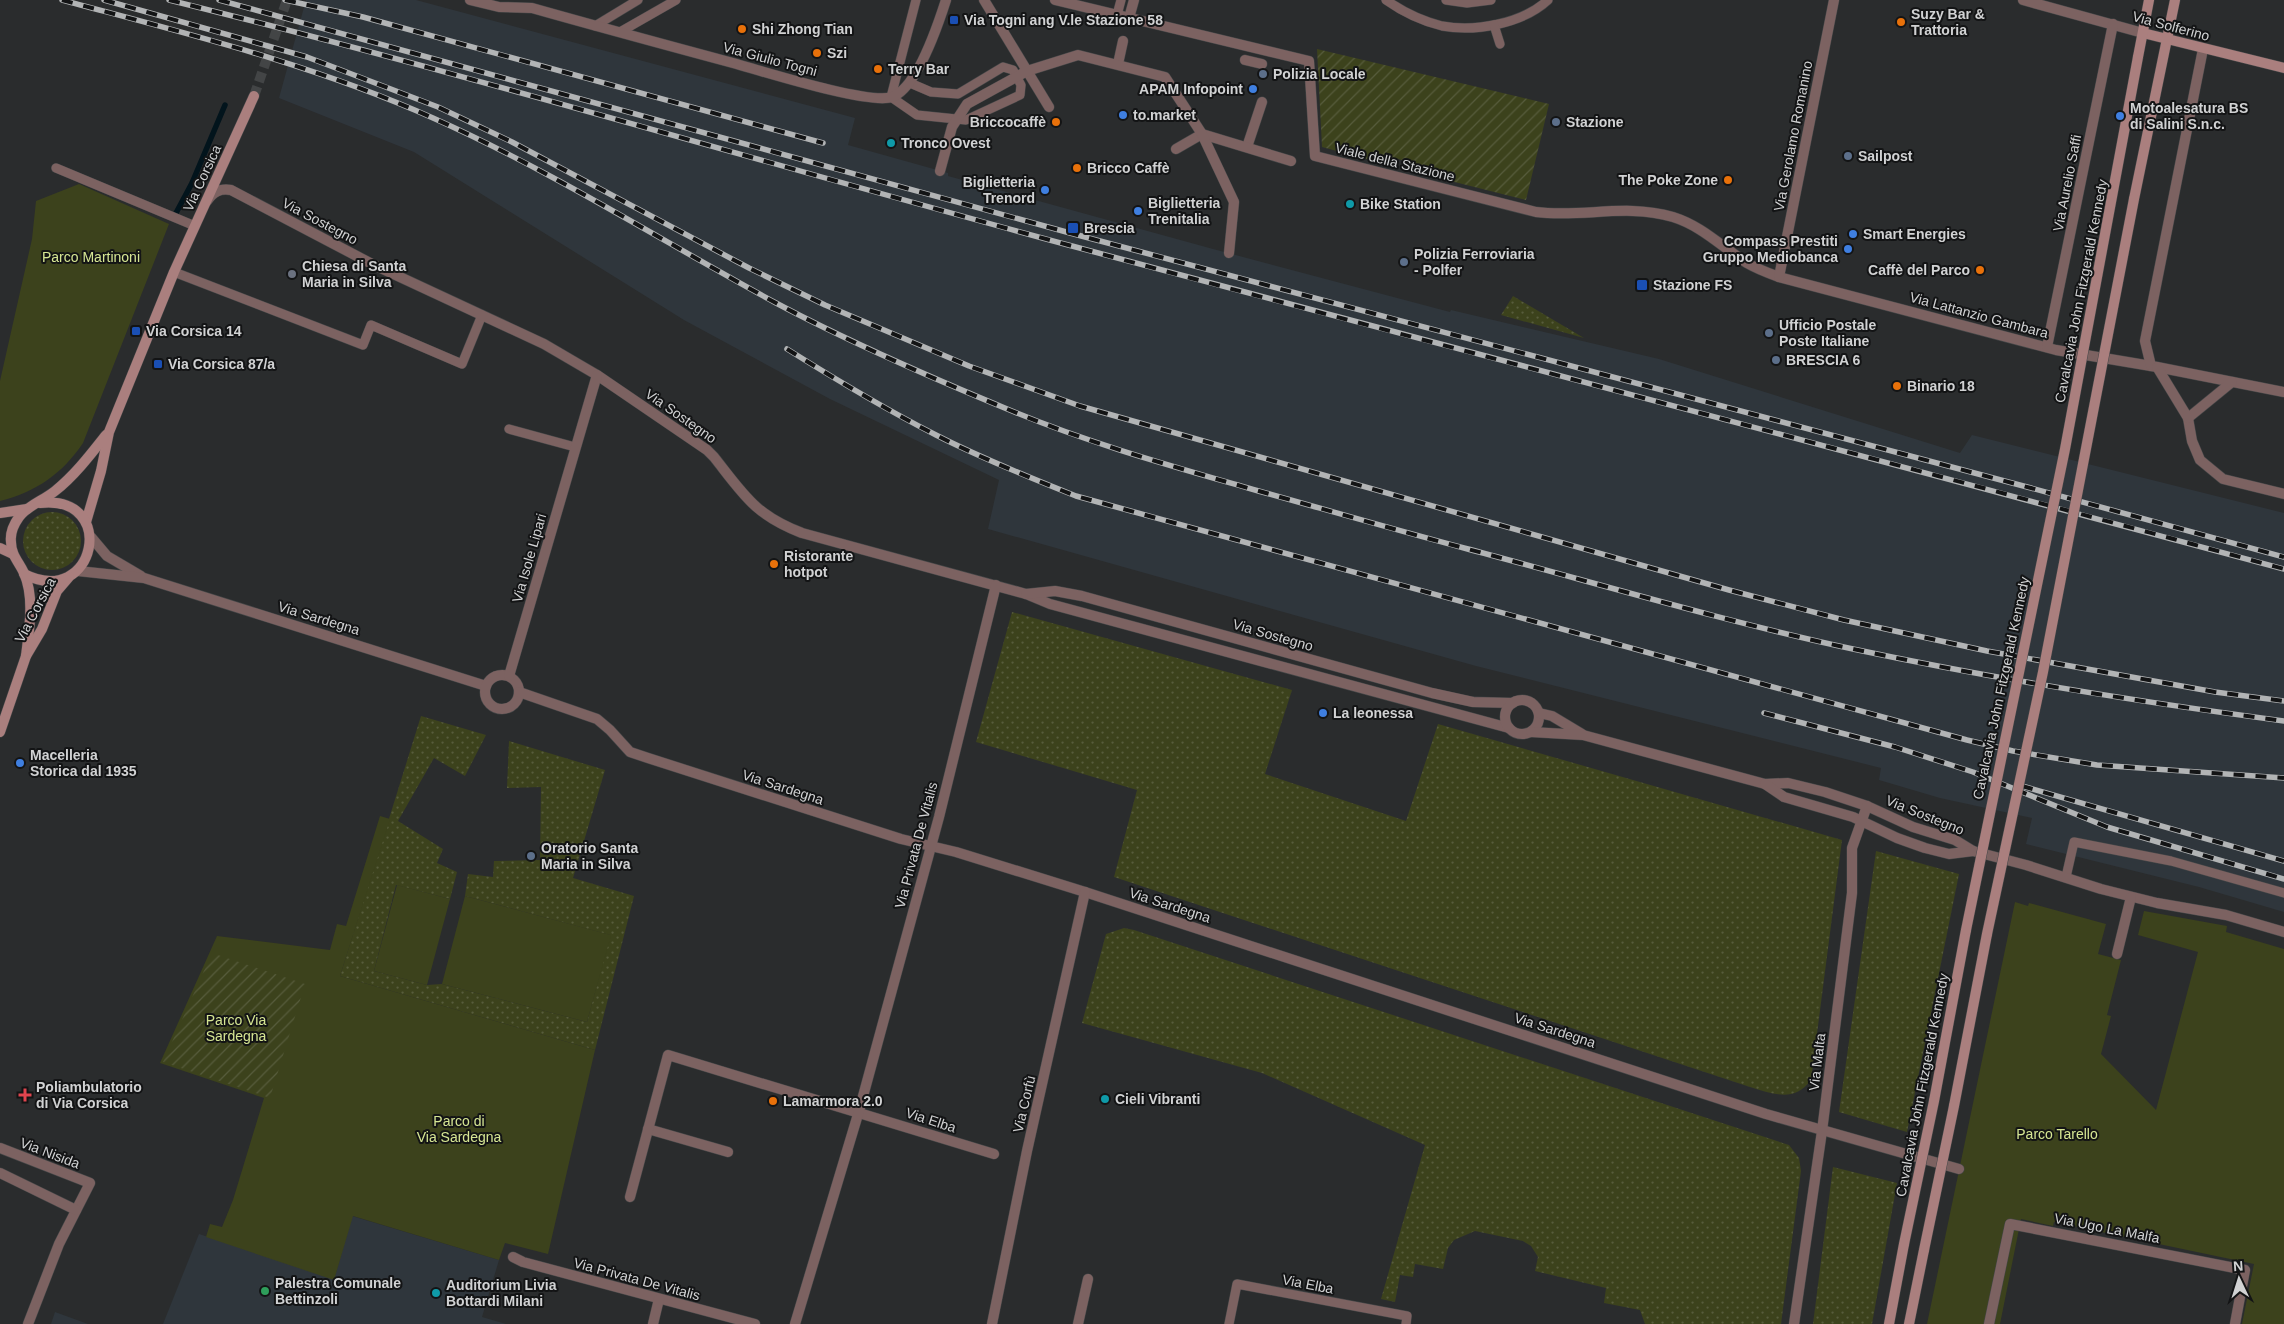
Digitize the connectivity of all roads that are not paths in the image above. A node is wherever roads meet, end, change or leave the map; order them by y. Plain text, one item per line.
1 (470, 0) edge
2 (522, 0) edge
3 (638, 0) edge
4 (676, 0) edge
5 (916, 0) edge
6 (946, 0) edge
7 (984, 0) edge
8 (1055, 0) edge
9 (1121, 0) edge
10 (1134, 0) edge
11 (1386, 0) edge
12 (1446, 0) edge
13 (1491, 0) edge
14 (1548, 0) edge
15 (1834, 0) edge
16 (2023, 0) edge
17 (2149, 0) edge
18 (2175, 0) edge
19 (532, 8) junction
20 (1117, 15) junction
21 (1129, 18) junction
22 (2113, 24) junction
23 (1494, 25) junction
24 (595, 26) junction
25 (620, 32) junction
26 (2143, 33) junction
27 (1124, 40) dead end
28 (2167, 40) junction
29 (1500, 44) dead end
30 (2204, 49) junction
31 (1245, 60) dead end
32 (1118, 64) junction
33 (1262, 64) dead end
34 (2284, 68) edge
35 (1027, 71) junction
36 (1017, 77) junction
37 (910, 82) junction
38 (254, 96) tunnel mouth
39 (891, 97) junction
40 (1262, 102) dead end
41 (1049, 107) dead end
42 (957, 119) junction
43 (1202, 134) junction
44 (1247, 147) junction
45 (1176, 149) dead end
46 (227, 156) junction
47 (1291, 161) dead end
48 (56, 168) dead end
49 (940, 171) dead end
50 (228, 190) junction
51 (202, 210) junction
52 (1536, 212) joint
53 (195, 226) junction
54 (1229, 253) dead end
55 (174, 272) junction
56 (1779, 277) junction
57 (482, 315) junction
58 (2047, 347) junction
59 (2154, 367) junction
60 (597, 375) junction
61 (2232, 382) junction
62 (2284, 392) edge
63 (2188, 418) junction
64 (509, 429) dead end
65 (109, 432) junction
66 (575, 447) junction
67 (2284, 494) edge
68 (39, 503) junction
69 (27, 509) junction
70 (0, 513) edge
71 (86, 522) junction
72 (90, 537) junction
73 (0, 548) edge
74 (13, 554) junction
75 (24, 574) junction
76 (73, 574) junction
77 (144, 578) junction
78 (996, 586) junction
79 (1026, 594) junction
80 (26, 656) junction
81 (509, 676) junction
82 (486, 686) junction
83 (519, 692) junction
84 (1513, 703) junction
85 (1539, 713) junction
86 (1509, 728) junction
87 (0, 732) edge
88 (1531, 732) junction
89 (1583, 735) junction
90 (1765, 784) junction
91 (1867, 806) junction
92 (1861, 820) junction
93 (930, 847) junction
94 (1973, 851) junction
95 (2066, 877) junction
96 (1085, 892) junction
97 (2284, 893) edge
98 (2131, 897) junction
99 (2284, 932) edge
100 (2116, 954) dead end
101 (860, 1111) junction
102 (648, 1129) junction
103 (1822, 1131) junction
104 (0, 1148) edge
105 (728, 1152) dead end
106 (994, 1154) dead end
107 (1959, 1170) dead end
108 (0, 1173) edge
109 (630, 1197) dead end
110 (76, 1210) junction
111 (513, 1257) dead end
112 (1088, 1279) dead end
113 (659, 1299) junction
114 (28, 1324) edge
115 (653, 1324) edge
116 (755, 1324) edge
117 (795, 1324) edge
118 (992, 1324) edge
119 (1078, 1324) edge
120 (1229, 1324) edge
121 (1406, 1324) edge
122 (1794, 1324) edge
123 (1889, 1324) edge
124 (1909, 1324) edge
125 (1989, 1324) edge
126 (2235, 1324) edge

1 - 19 street, Via Giulio Togni
2 - 19 street, Via Giulio Togni
3 - 24 lane
4 - 25 lane
5 - 39 lane
6 - 37 street
7 - 35 street
8 - 20 street, Viale della Stazione
9 - 20 lane
10 - 21 street
11 - 23 lane
12 - 13 lane
14 - 23 lane
15 - 56 street, Via Gerolamo Romanino
16 - 22 street, Via Solferino
17 - 26 street
18 - 28 street
19 - 24 street, Via Giulio Togni
20 - 21 street, Viale della Stazione
21 - 52 street, Viale della Stazione
22 - 26 street, Via Solferino
22 - 58 street, Via Aurelio Saffi
23 - 29 lane
24 - 25 street, Via Giulio Togni
25 - 39 street, Via Giulio Togni
26 - 28 street, Via Solferino
26 - 123 street, Cavalcavia John Fitzgerald Kennedy, bridge
27 - 32 street
28 - 30 street, Via Solferino
28 - 124 street, bridge
30 - 34 street, Via Solferino
30 - 59 street
31 - 33 street
32 - 35 street
32 - 43 street
35 - 36 street
35 - 41 street
36 - 37 lane
36 - 42 street
36 - 42 lane
37 - 39 street
38 - 46 street, Via Corsica
39 - 42 lane
40 - 44 street
42 - 49 street
43 - 44 street
43 - 45 street
43 - 54 street
44 - 47 street
46 - 50 street
46 - 51 street, Via Corsica
48 - 53 lane
50 - 51 street
50 - 57 street, Via Sostegno
51 - 53 street, Via Corsica
52 - 56 street, Via Lattanzio Gambara
53 - 55 street, Via Corsica
55 - 57 lane
55 - 65 street, Via Corsica
56 - 58 street, Via Lattanzio Gambara
57 - 60 street, Via Sostegno
58 - 59 street, Via Lattanzio Gambara
59 - 61 street, Via Lattanzio Gambara
59 - 63 street
60 - 66 street, Via Isole Lipari
60 - 78 street, Via Sostegno
61 - 62 street, Via Lattanzio Gambara
61 - 63 street
63 - 67 street
64 - 66 lane
65 - 68 street, Via Corsica
65 - 71 street, Via Corsica
66 - 81 street, Via Isole Lipari
68 - 69 street, Via Corsica
68 - 71 street, Via Corsica
69 - 70 street
69 - 74 street, Via Corsica
71 - 72 street, Via Corsica
72 - 76 street, Via Corsica
72 - 77 street, Via Sardegna
73 - 74 street
74 - 75 street, Via Corsica
75 - 76 street, Via Corsica
75 - 80 street, Via Corsica
76 - 77 street, Via Sardegna
76 - 80 street, Via Corsica
77 - 82 street, Via Sardegna
78 - 79 street, Via Sostegno
78 - 93 street, Via Privata De Vitalis
79 - 84 street, Via Sostegno
79 - 86 street, Via Sostegno
80 - 87 street, Via Corsica
81 - 82 street
81 - 83 street
82 - 83 street
83 - 93 street, Via Sardegna
84 - 85 street, Via Sostegno
84 - 86 street
85 - 88 street
85 - 89 street, Via Sostegno
86 - 88 street, Via Sostegno
88 - 89 street, Via Sostegno
89 - 90 street, Via Sostegno
90 - 91 street, Via Sostegno
90 - 92 street, Via Sostegno
91 - 92 street, Via Malta
91 - 94 street, Via Sostegno
92 - 94 street, Via Sostegno
92 - 103 street, Via Malta
93 - 96 street, Via Sardegna
93 - 101 street, Via Privata De Vitalis
94 - 95 street
95 - 97 lane
95 - 98 street
96 - 103 street, Via Sardegna
96 - 118 street, Via Corfù
98 - 99 street
98 - 100 street
101 - 102 street
101 - 106 street, Via Elba
101 - 117 street, Via Privata De Vitalis
102 - 105 street
102 - 109 street
103 - 107 street, Via Sardegna
103 - 122 street, Via Malta
104 - 110 street, Via Nisida
108 - 110 street
110 - 114 street, Via Nisida
111 - 113 street, Via Privata De Vitalis
112 - 119 street
113 - 115 street, Via Privata De Vitalis
113 - 116 street, Via Privata De Vitalis
120 - 121 lane, Via Elba
125 - 126 street, Via Ugo La Malfa

